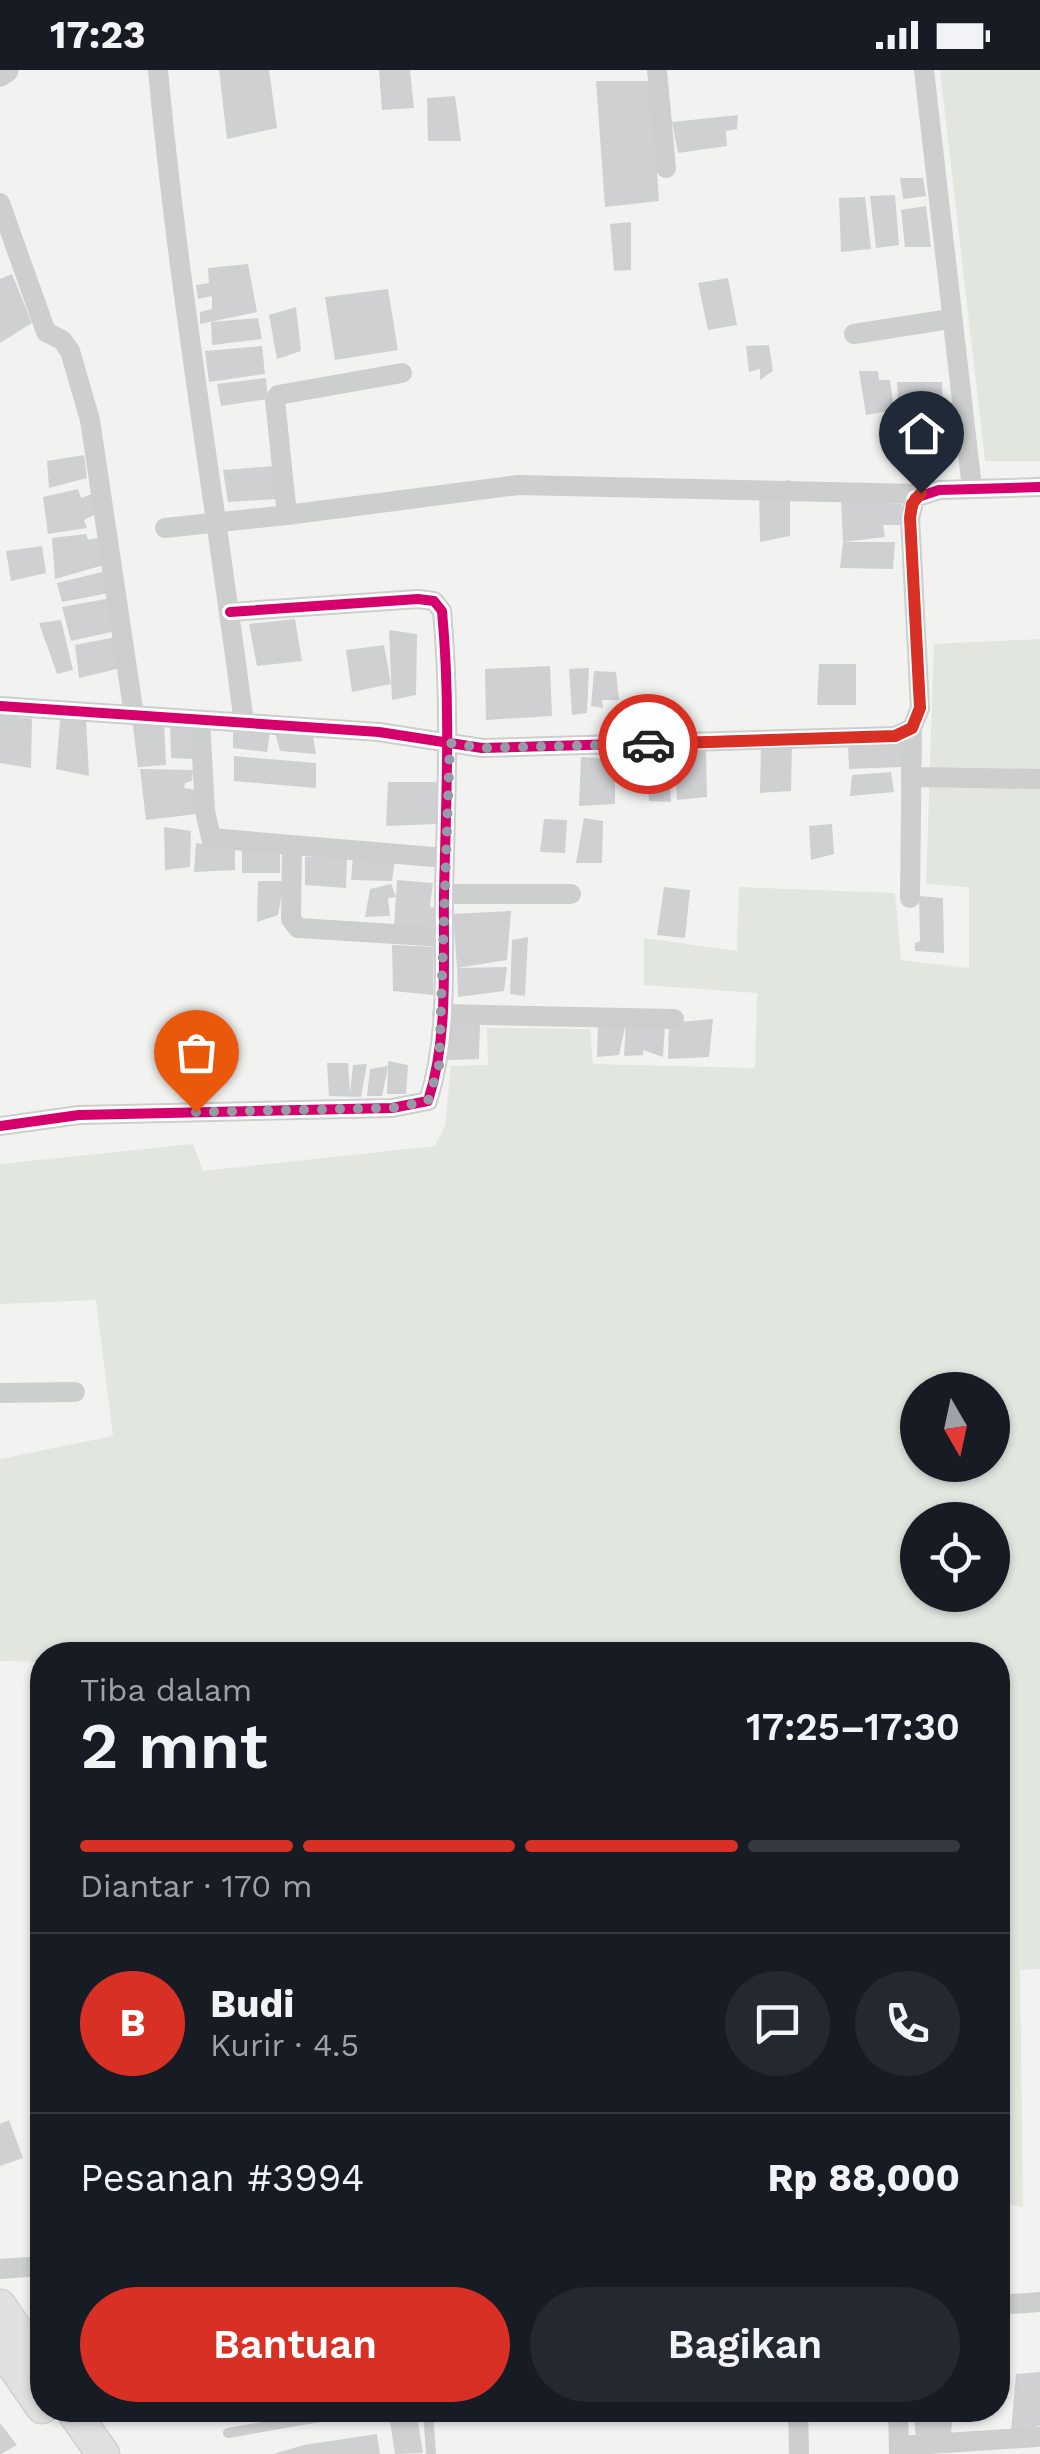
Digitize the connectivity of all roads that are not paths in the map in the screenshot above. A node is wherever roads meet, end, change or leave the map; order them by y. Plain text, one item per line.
1 (158, 70) edge
2 (657, 70) edge
3 (924, 70) edge
4 (666, 168) dead end
5 (0, 203) edge
6 (950, 318) junction
7 (854, 334) dead end
8 (402, 374) dead end
9 (1040, 487) edge
10 (972, 488) junction
11 (918, 494) junction
12 (287, 515) junction
13 (218, 524) junction
14 (165, 528) dead end
15 (230, 612) junction
16 (0, 706) edge
17 (134, 715) junction
18 (200, 721) junction
19 (244, 723) junction
20 (912, 728) junction
21 (450, 743) junction
22 (915, 777) junction
23 (1040, 779) edge
24 (292, 848) junction
25 (445, 858) junction
26 (444, 894) junction
27 (571, 894) dead end
28 (910, 898) dead end
29 (443, 937) junction
30 (442, 1014) junction
31 (674, 1019) dead end
32 (0, 1126) edge
33 (74, 1392) dead end
34 (0, 1393) edge
35 (30, 2267) edge
36 (0, 2269) edge
37 (1040, 2302) edge
38 (1010, 2305) edge
39 (0, 2306) edge
40 (0, 2345) edge
41 (30, 2350) edge
42 (30, 2388) edge
43 (291, 2422) edge
44 (429, 2422) edge
45 (798, 2422) edge
46 (898, 2422) edge
47 (228, 2433) dead end
48 (1038, 2437) edge
49 (899, 2450) edge
50 (431, 2454) edge
51 (799, 2454) edge

1 - 13 street
2 - 4 street
3 - 6 street
5 - 17 street
6 - 7 street
6 - 10 street
8 - 12 street
9 - 10 street
10 - 11 street
11 - 12 street
11 - 20 street
12 - 13 street
13 - 14 street
13 - 15 street
15 - 19 street
15 - 21 street
16 - 17 street
17 - 18 street
18 - 19 street
18 - 24 street
19 - 21 street
20 - 21 street
20 - 22 street
21 - 25 street
22 - 23 street
22 - 28 street
24 - 25 street
24 - 29 street
25 - 26 street
26 - 27 street
26 - 29 street
29 - 30 street
30 - 31 street
30 - 32 street
33 - 34 street
35 - 36 street
37 - 38 street
39 - 41 highway
40 - 42 highway
43 - 47 lane
44 - 50 lane
45 - 51 street
46 - 49 street
48 - 49 street

